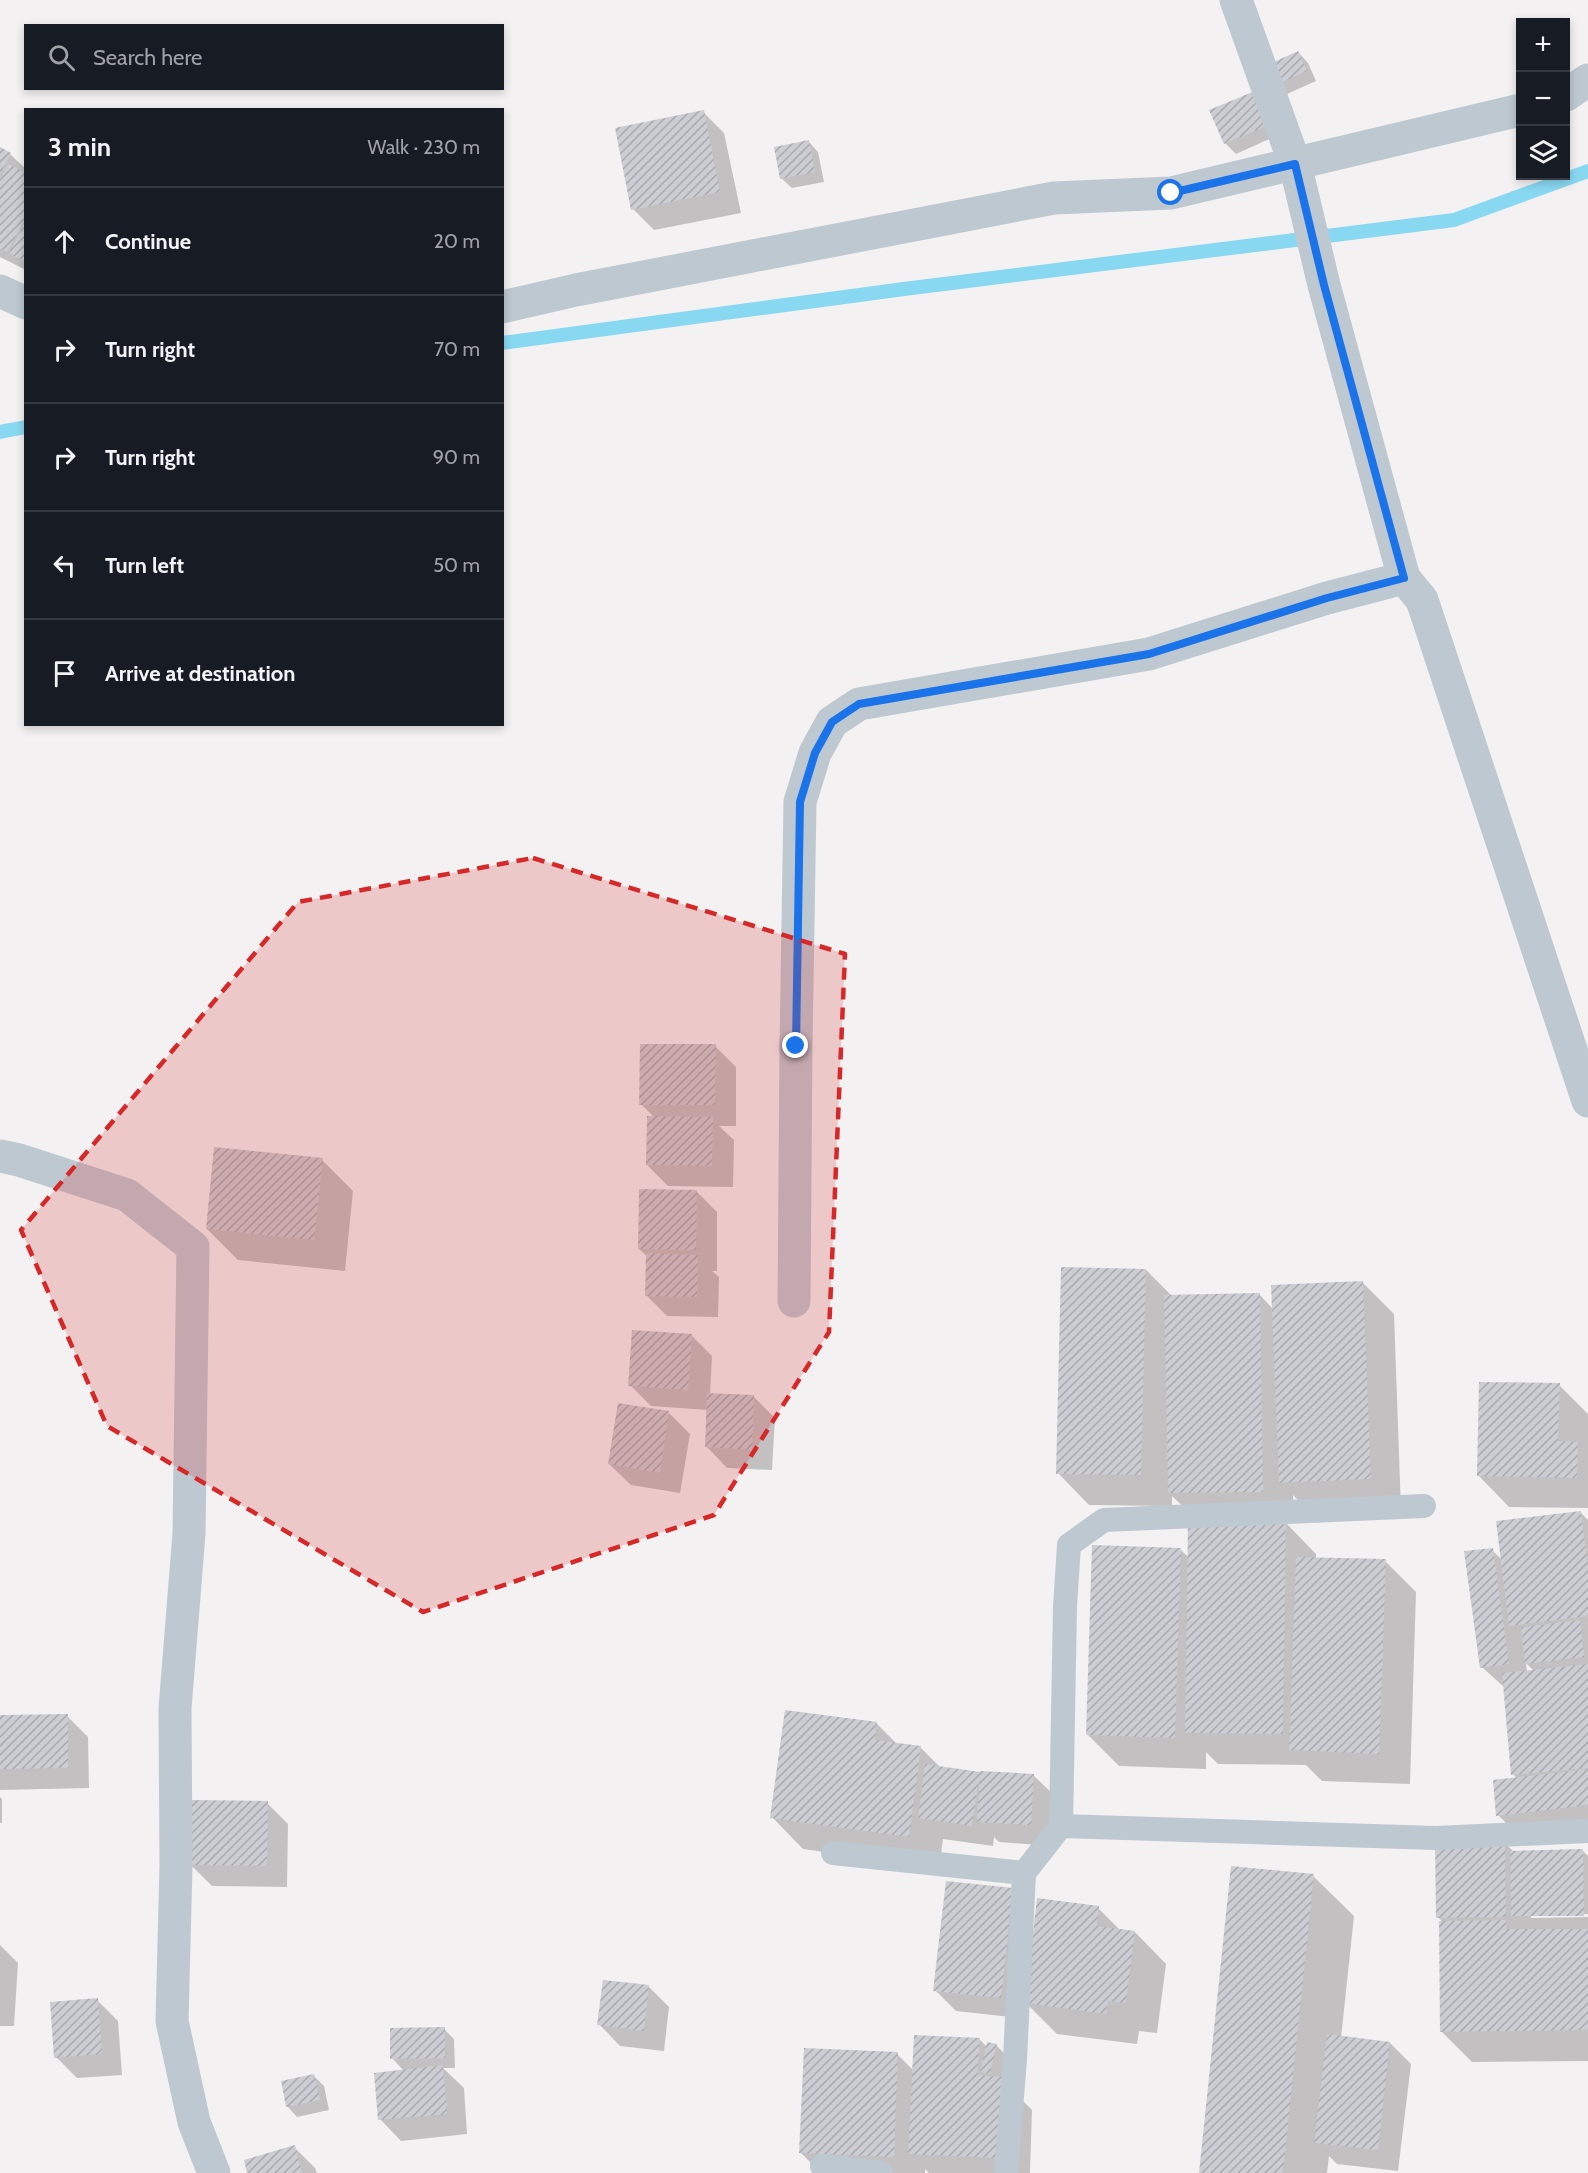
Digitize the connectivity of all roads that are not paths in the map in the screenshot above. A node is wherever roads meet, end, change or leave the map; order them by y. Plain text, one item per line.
1 (1236, 0) edge
2 (1588, 80) edge
3 (1570, 91) edge
4 (1516, 111) edge
5 (1295, 164) junction
6 (0, 291) edge
7 (24, 302) edge
8 (504, 307) edge
9 (1404, 578) junction
10 (1588, 1101) edge
11 (0, 1156) edge
12 (794, 1301) dead end
13 (1424, 1506) dead end
14 (1061, 1826) junction
15 (1588, 1832) edge
16 (833, 1853) dead end
17 (1024, 1873) junction
18 (822, 2166) dead end
19 (214, 2173) edge
20 (881, 2173) edge
21 (1006, 2173) edge

1 - 5 street
2 - 3 street
4 - 5 street
5 - 8 street
5 - 9 street
6 - 7 street
9 - 10 street
9 - 12 street
11 - 19 street
13 - 14 lane
14 - 15 lane
14 - 17 lane
16 - 17 lane
17 - 21 lane
18 - 20 lane

